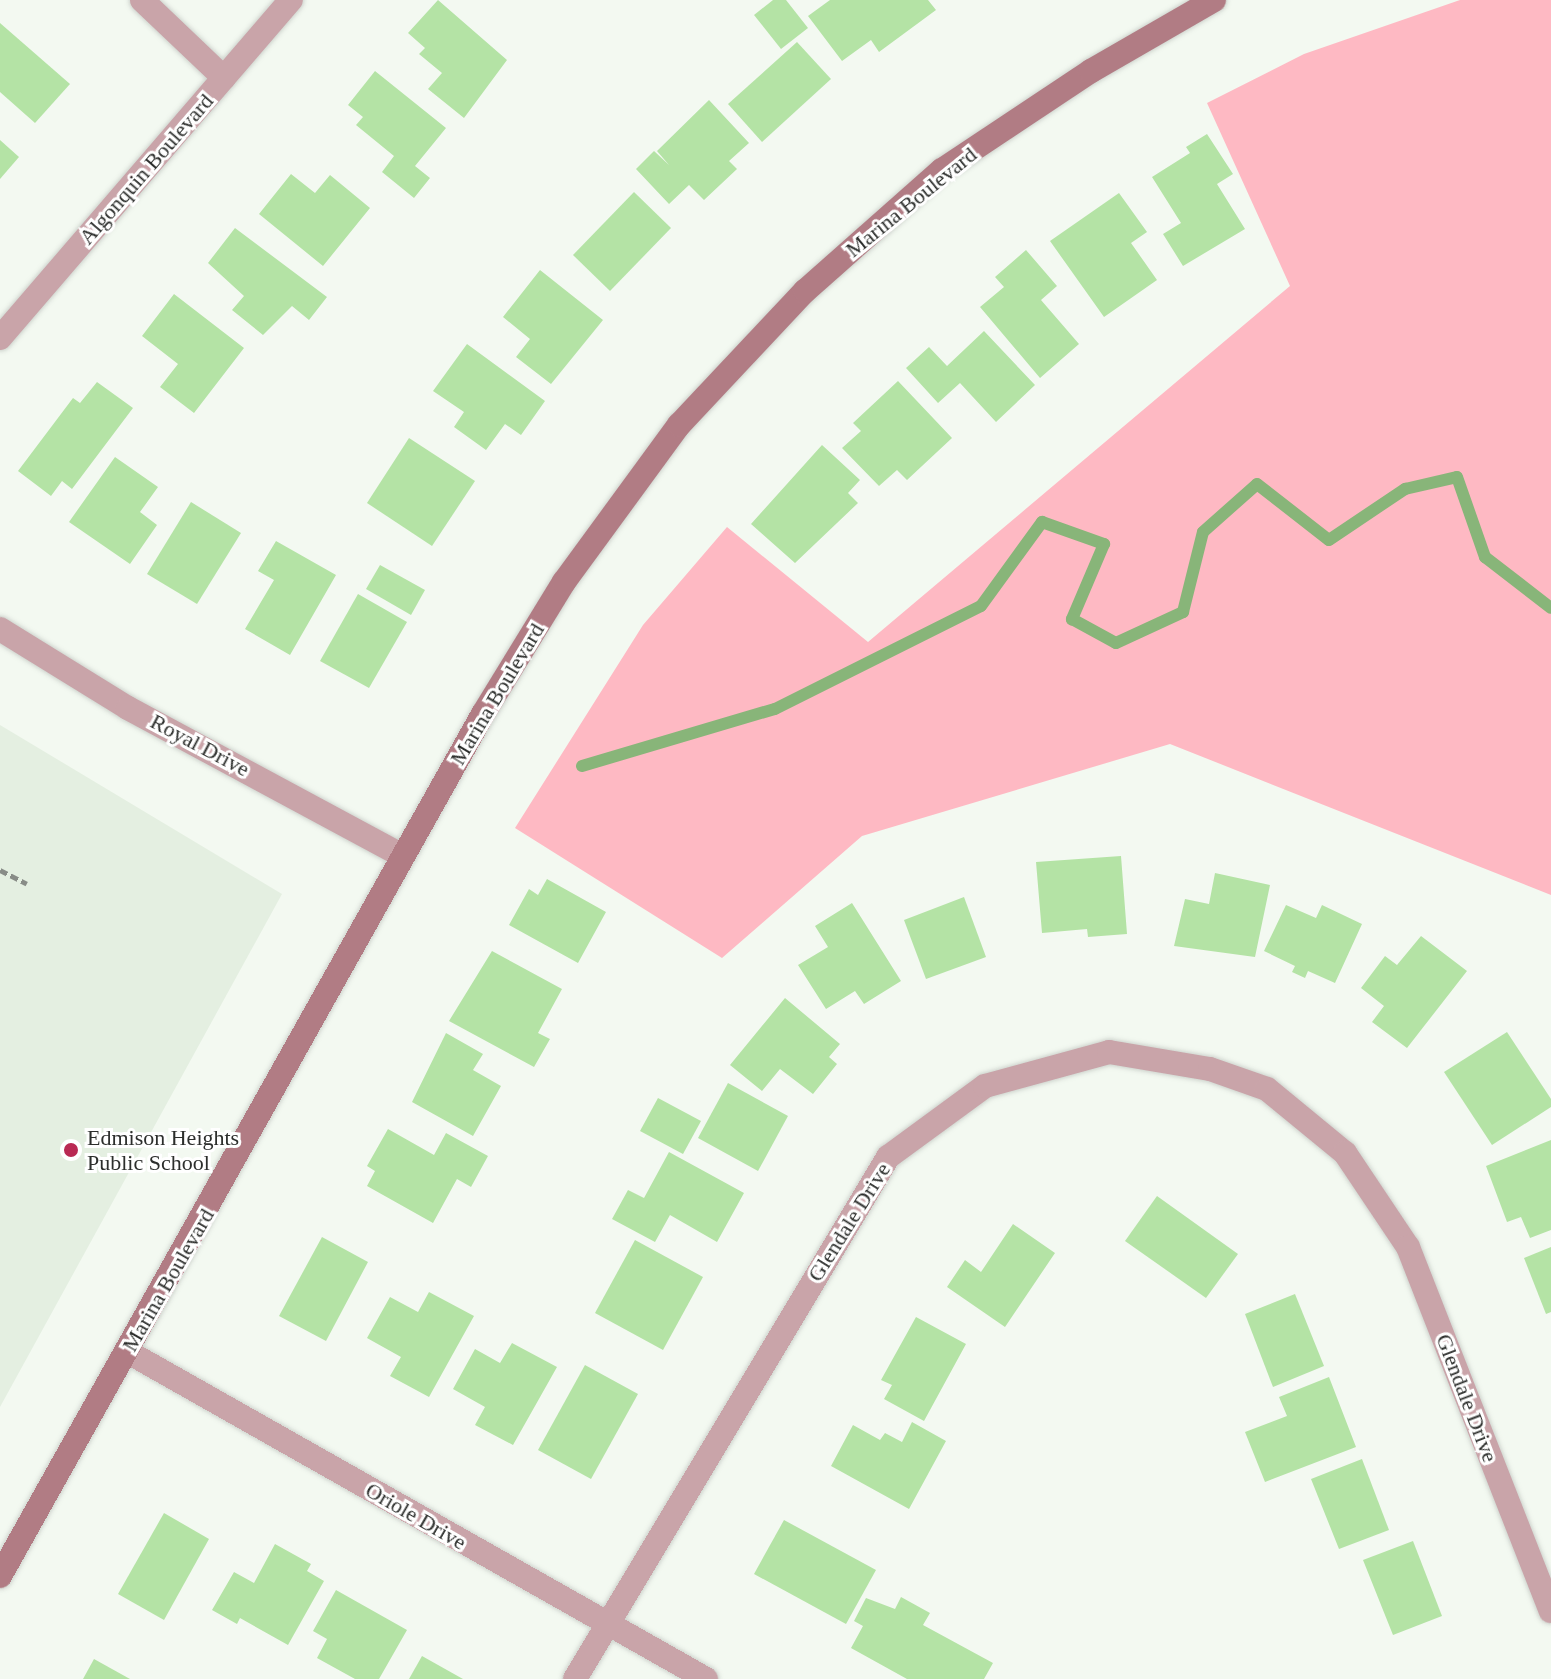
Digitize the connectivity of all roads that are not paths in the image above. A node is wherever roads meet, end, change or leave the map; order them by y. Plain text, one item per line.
1 (142, 0) edge
2 (291, 0) edge
3 (1214, 0) edge
4 (224, 78) junction
5 (0, 338) edge
6 (0, 629) edge
7 (403, 856) junction
8 (128, 1352) junction
9 (0, 1576) edge
10 (1551, 1611) edge
11 (605, 1623) junction
12 (575, 1679) edge
13 (706, 1679) edge

1 - 4 street
2 - 4 street, Algonquin Boulevard
3 - 7 street, Marina Boulevard
4 - 5 street, Algonquin Boulevard
6 - 7 street, Royal Drive
7 - 8 street, Marina Boulevard
8 - 9 street, Marina Boulevard
8 - 11 street, Oriole Drive
10 - 11 street, Glendale Drive
11 - 12 street, Glendale Drive
11 - 13 street, Oriole Drive

